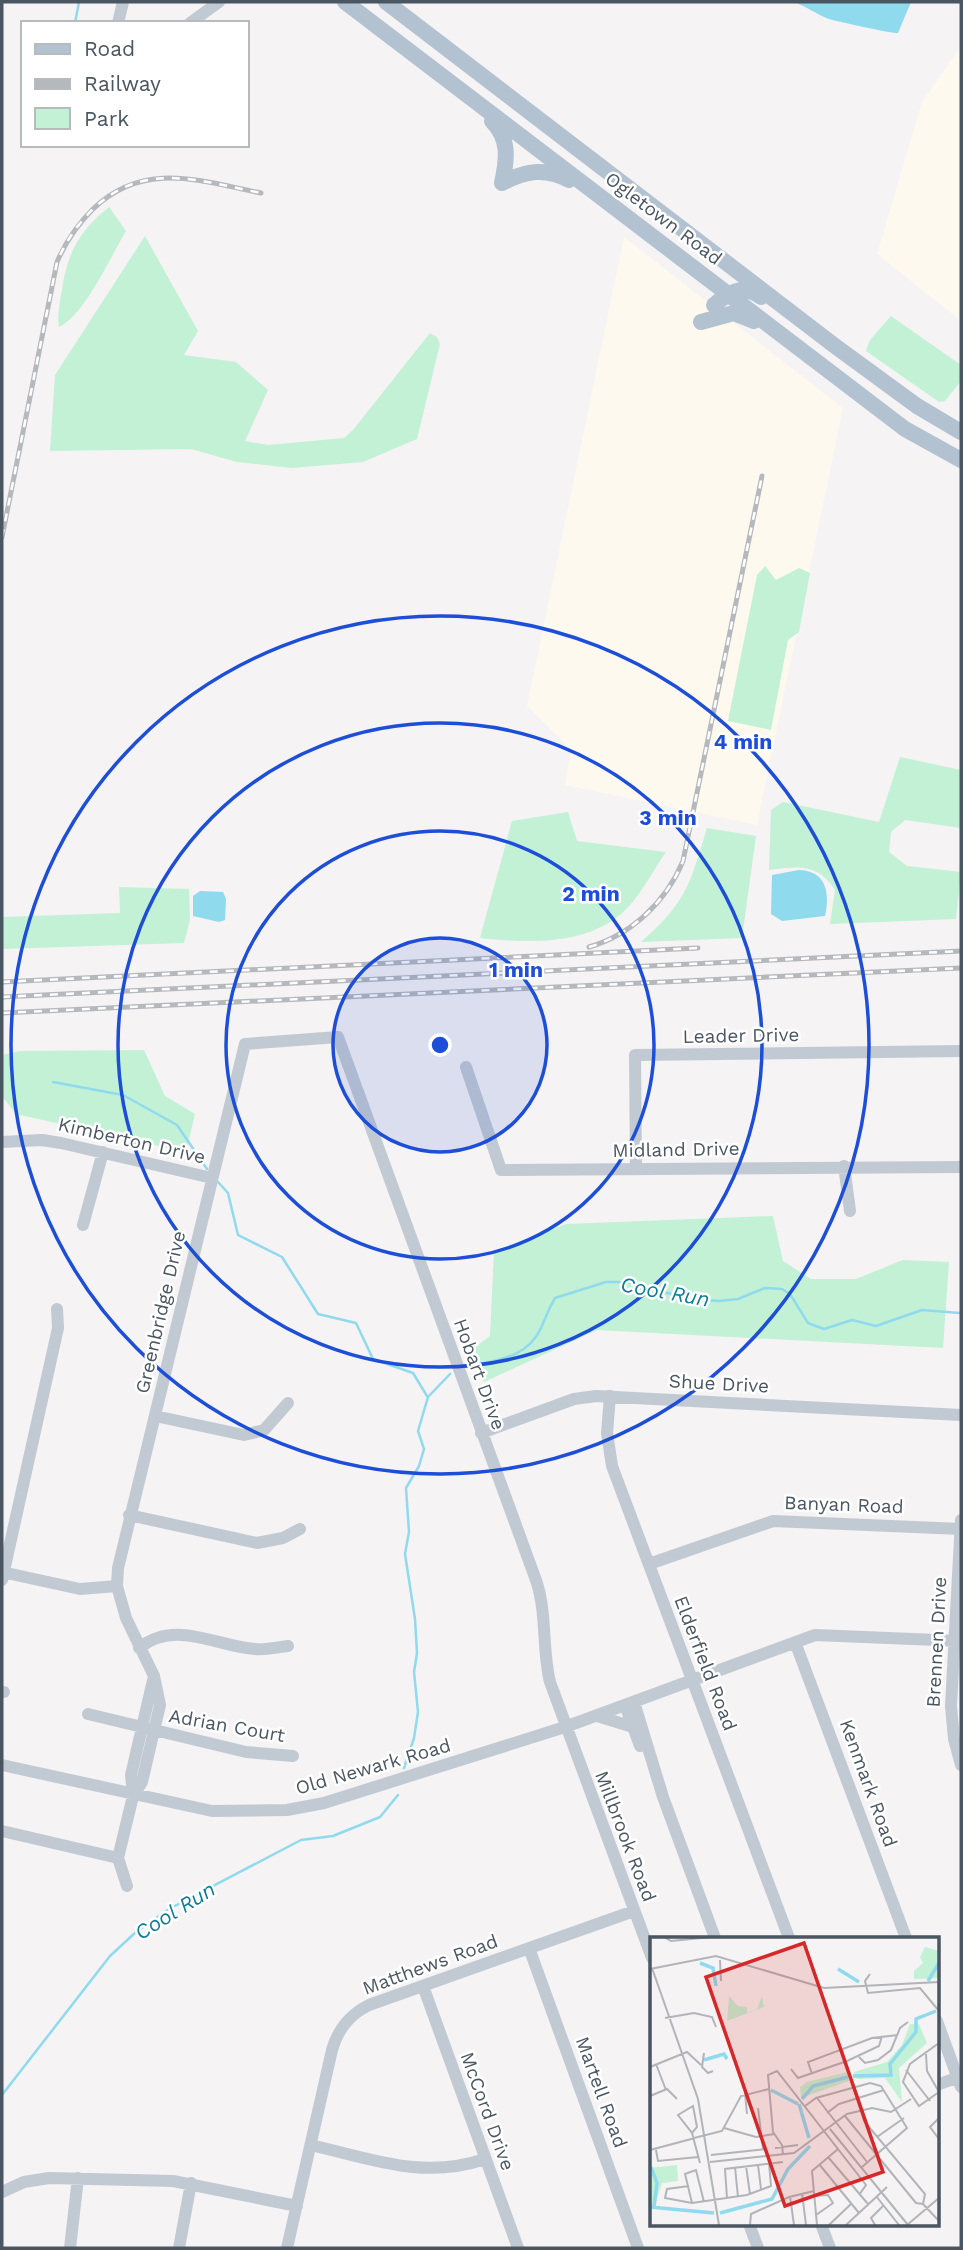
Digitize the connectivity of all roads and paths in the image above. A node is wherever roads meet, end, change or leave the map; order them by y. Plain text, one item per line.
1 (123, 2) edge
2 (219, 2) edge
3 (345, 2) edge
4 (387, 2) edge
5 (118, 21) edge
6 (193, 21) edge
7 (478, 103) junction
8 (592, 190) junction
9 (727, 293) junction
10 (714, 305) dead end
11 (701, 322) dead end
12 (789, 340) junction
13 (835, 346) junction
14 (961, 432) edge
15 (961, 460) edge
16 (338, 1037) joint
17 (961, 1051) edge
18 (466, 1067) dead end
19 (2, 1142) edge
20 (103, 1152) junction
21 (844, 1166) junction
22 (961, 1167) edge
23 (636, 1169) junction
24 (212, 1178) junction
25 (850, 1211) dead end
26 (83, 1226) dead end
27 (57, 1309) dead end
28 (610, 1396) junction
29 (288, 1403) dead end
30 (961, 1415) edge
31 (155, 1416) junction
32 (481, 1433) junction
33 (129, 1515) junction
34 (961, 1520) edge
35 (961, 1529) edge
36 (300, 1530) dead end
37 (649, 1564) junction
38 (2, 1575) edge
39 (117, 1586) junction
40 (958, 1641) edge
41 (795, 1642) junction
42 (288, 1646) dead end
43 (139, 1648) junction
44 (692, 1681) junction
45 (630, 1704) junction
46 (88, 1714) dead end
47 (597, 1716) junction
48 (565, 1727) junction
49 (633, 1727) junction
50 (148, 1730) junction
51 (293, 1756) dead end
52 (2, 1765) edge
53 (961, 1765) edge
54 (133, 1796) junction
55 (663, 1797) junction
56 (2, 1831) edge
57 (118, 1858) junction
58 (127, 1886) dead end
59 (634, 1911) junction
60 (715, 1937) edge
61 (789, 1937) edge
62 (906, 1937) edge
63 (529, 1948) junction
64 (650, 1953) edge
65 (423, 1986) junction
66 (939, 2026) edge
67 (960, 2080) edge
68 (939, 2085) edge
69 (311, 2145) junction
70 (485, 2159) junction
71 (78, 2178) junction
72 (191, 2183) junction
73 (2, 2192) edge
74 (297, 2206) junction
75 (750, 2226) edge
76 (822, 2226) edge
77 (70, 2248) edge
78 (178, 2248) edge
79 (287, 2248) edge
80 (518, 2248) edge
81 (638, 2248) edge
82 (758, 2248) edge
83 (830, 2248) edge

1 - 5 street
2 - 6 street
3 - 7 main road, Ogletown Road
4 - 13 main road, Ogletown Road
7 - 8 main road, Ogletown Road
7 - 8 main road
8 - 9 main road, Ogletown Road
9 - 10 main road
9 - 12 main road, Ogletown Road
9 - 13 main road
11 - 12 main road
12 - 15 main road, Ogletown Road
13 - 14 main road, Ogletown Road
16 - 24 street, Greenbridge Drive
16 - 32 street, Hobart Drive
17 - 23 street, Leader Drive
18 - 23 street, Midland Drive
19 - 20 street, Kimberton Drive
20 - 24 street, Kimberton Drive
20 - 26 street
21 - 22 street, Midland Drive
21 - 23 street, Midland Drive
21 - 25 street
24 - 31 street, Greenbridge Drive
27 - 38 street
28 - 30 street, Shue Drive
28 - 32 street, Shue Drive
28 - 37 street, Elderfield Road
29 - 31 street
31 - 33 street, Greenbridge Drive
32 - 48 street, Hobart Drive
33 - 36 street
33 - 39 street, Greenbridge Drive
34 - 35 street, Brennen Drive
35 - 37 street, Banyan Road
35 - 40 street, Brennen Drive
37 - 44 street, Elderfield Road
38 - 39 street
39 - 43 street, Greenbridge Drive
40 - 41 street, Old Newark Road
40 - 53 street, Brennen Drive
41 - 44 street, Old Newark Road
41 - 62 street, Kenmark Road
42 - 43 street
43 - 50 street, Greenbridge Drive
44 - 45 street, Old Newark Road
44 - 61 street, Elderfield Road
45 - 47 street, Old Newark Road
45 - 49 street
45 - 55 street
46 - 50 street, Adrian Court
47 - 48 street, Old Newark Road
47 - 49 street
48 - 54 street, Old Newark Road
48 - 59 street, Millbrook Road
49 - 55 street
50 - 51 street, Adrian Court
50 - 54 street, Greenbridge Drive
52 - 54 street, Old Newark Road
54 - 57 street, Greenbridge Drive
55 - 60 street
56 - 57 street
57 - 58 street
59 - 63 street, Matthews Road
59 - 64 street, Millbrook Road
63 - 65 street, Matthews Road
63 - 81 street, Martell Road
65 - 69 street, Matthews Road
65 - 70 street, McCord Drive
66 - 67 street
67 - 68 street
69 - 70 street
69 - 74 street, Matthews Road
70 - 80 street, McCord Drive
71 - 72 street
71 - 73 street
71 - 77 street
72 - 74 street
72 - 78 street
74 - 79 street, Matthews Road
75 - 82 street
76 - 83 street

